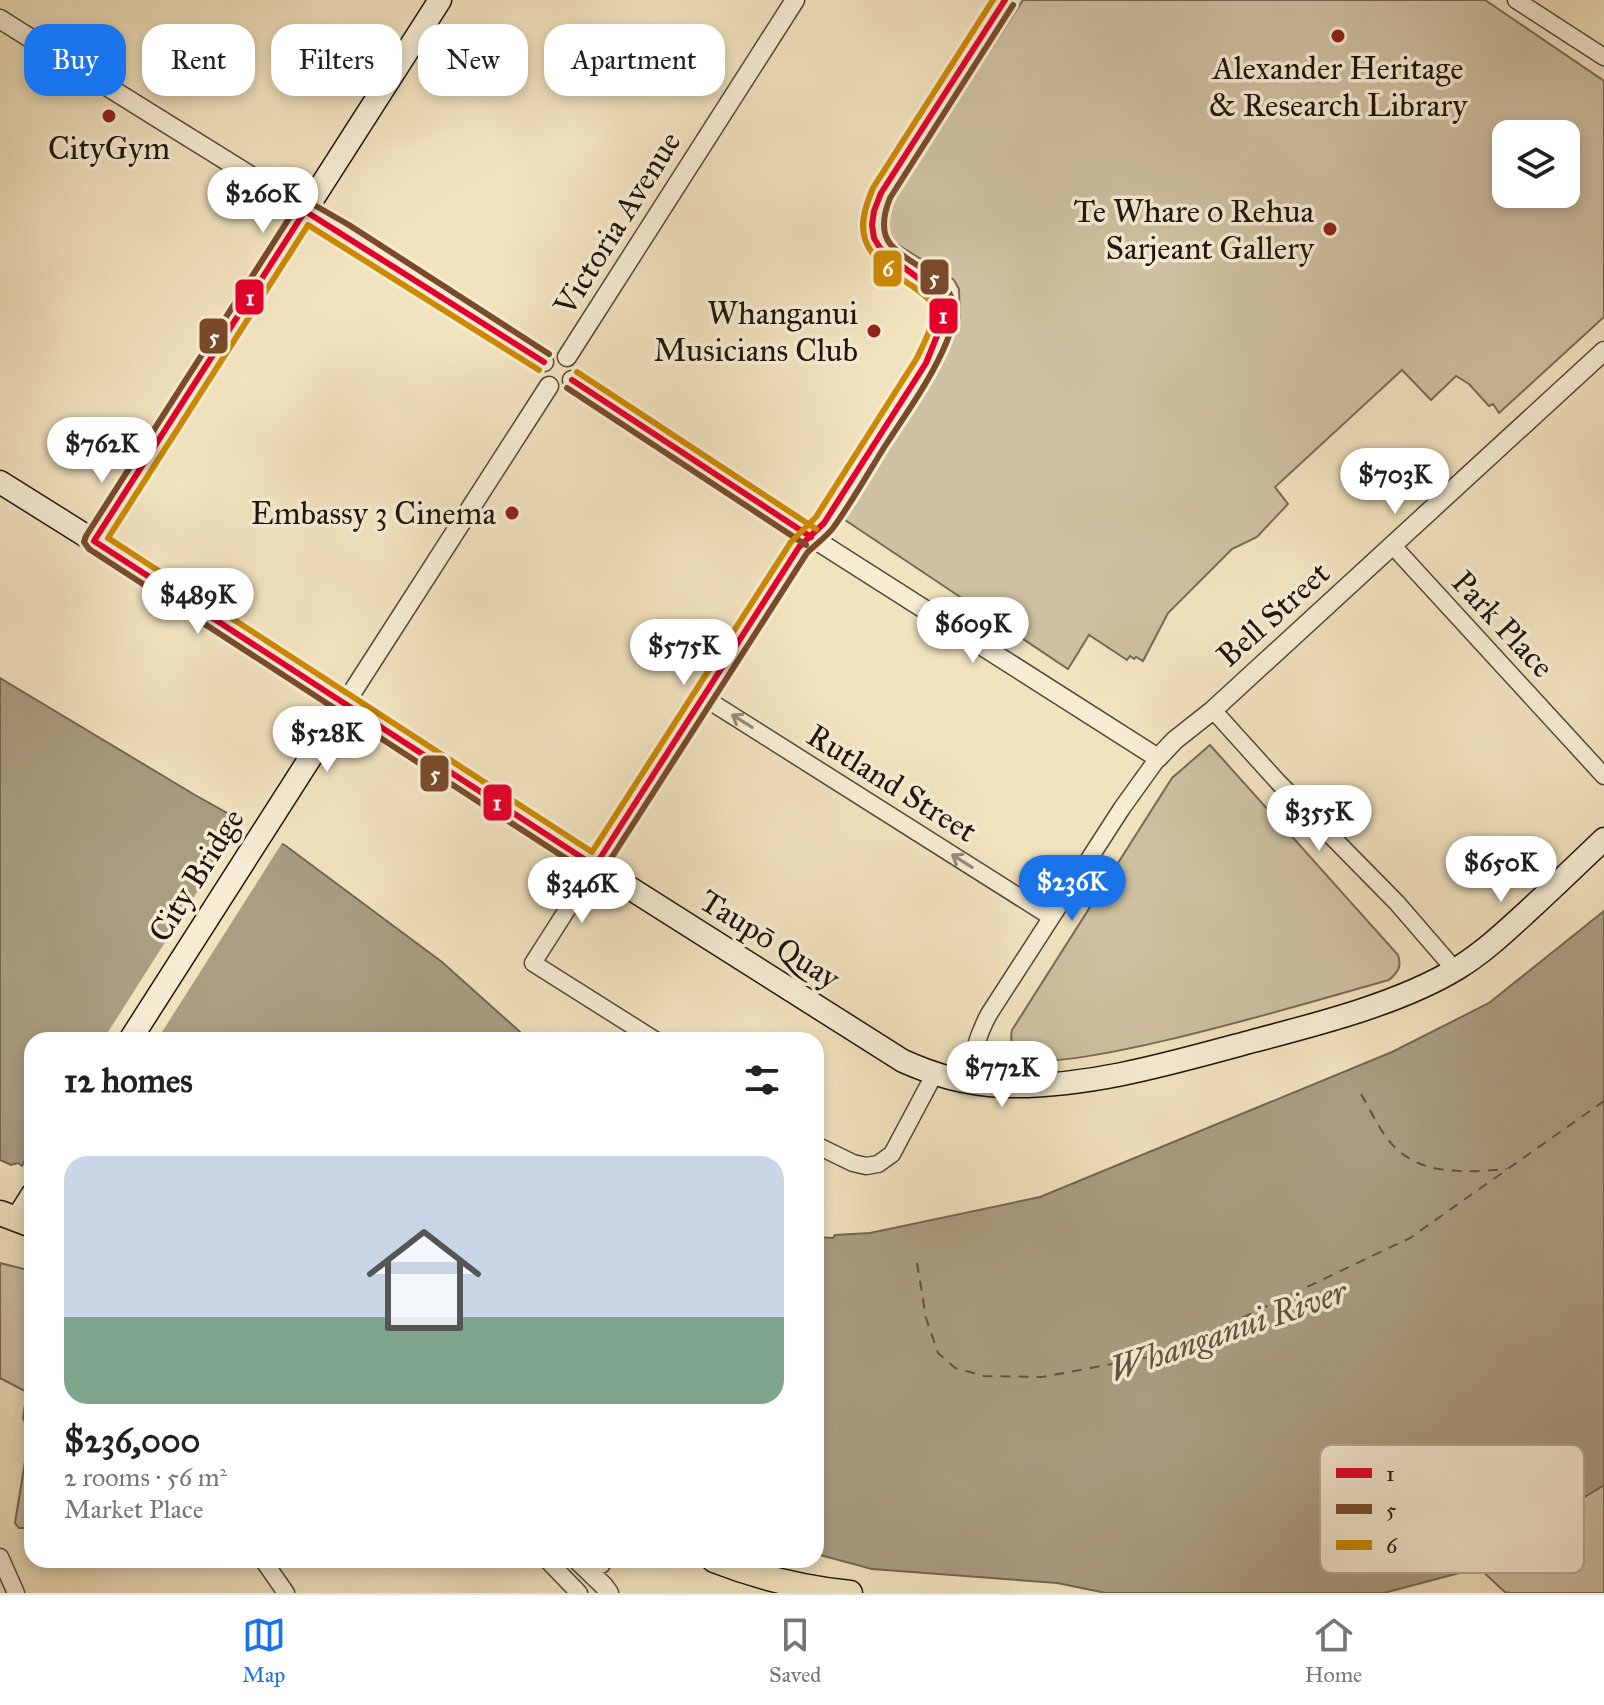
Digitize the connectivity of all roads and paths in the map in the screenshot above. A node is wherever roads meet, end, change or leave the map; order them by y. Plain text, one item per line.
1 (440, 0) edge
2 (795, 0) edge
3 (1005, 0) edge
4 (1516, 0) edge
5 (0, 19) edge
6 (1604, 57) edge
7 (305, 211) junction
8 (1604, 351) edge
9 (567, 357) junction
10 (544, 362) junction
11 (572, 380) junction
12 (549, 386) junction
13 (0, 482) edge
14 (811, 537) junction
15 (94, 541) junction
16 (1393, 546) junction
17 (703, 697) junction
18 (344, 705) junction
19 (1213, 710) junction
20 (1158, 758) junction
21 (1604, 776) edge
22 (1604, 839) edge
23 (595, 866) junction
24 (1051, 917) junction
25 (1455, 970) junction
26 (135, 1032) edge
27 (642, 1032) edge
28 (934, 1075) junction
29 (969, 1083) junction
30 (824, 1149) edge
31 (0, 1557) edge
32 (269, 1568) edge
33 (555, 1568) edge
34 (593, 1568) edge
35 (734, 1568) edge
36 (782, 1588) edge
37 (607, 1589) edge
38 (16, 1593) edge
39 (286, 1593) edge
40 (579, 1593) edge
41 (850, 1593) edge

1 - 7 main road
2 - 9 street, Victoria Avenue
3 - 14 street
4 - 6 street
5 - 7 street
7 - 10 street
7 - 15 main road
8 - 16 street, Bell Street
9 - 10 street
9 - 11 street
10 - 12 street
11 - 12 street
11 - 14 street
12 - 18 street
13 - 15 main road, Taupō Quay
14 - 17 street
14 - 20 street
15 - 18 main road, Taupō Quay
16 - 19 street, Bell Street
16 - 21 street, Park Place
17 - 23 street
24 -> 17 street, Rutland Street
18 - 23 main road, Taupō Quay
18 - 26 main road, City Bridge
19 - 20 street, Bell Street
19 - 25 street
20 - 24 street
22 - 25 main road, Taupō Quay
23 - 27 street
23 - 28 main road, Taupō Quay
24 - 29 street
25 - 29 main road, Taupō Quay
28 - 29 main road, Taupō Quay
28 - 30 street
31 - 38 street
32 - 39 street
33 - 40 street
34 - 37 street
35 - 36 main road
36 - 41 main road

